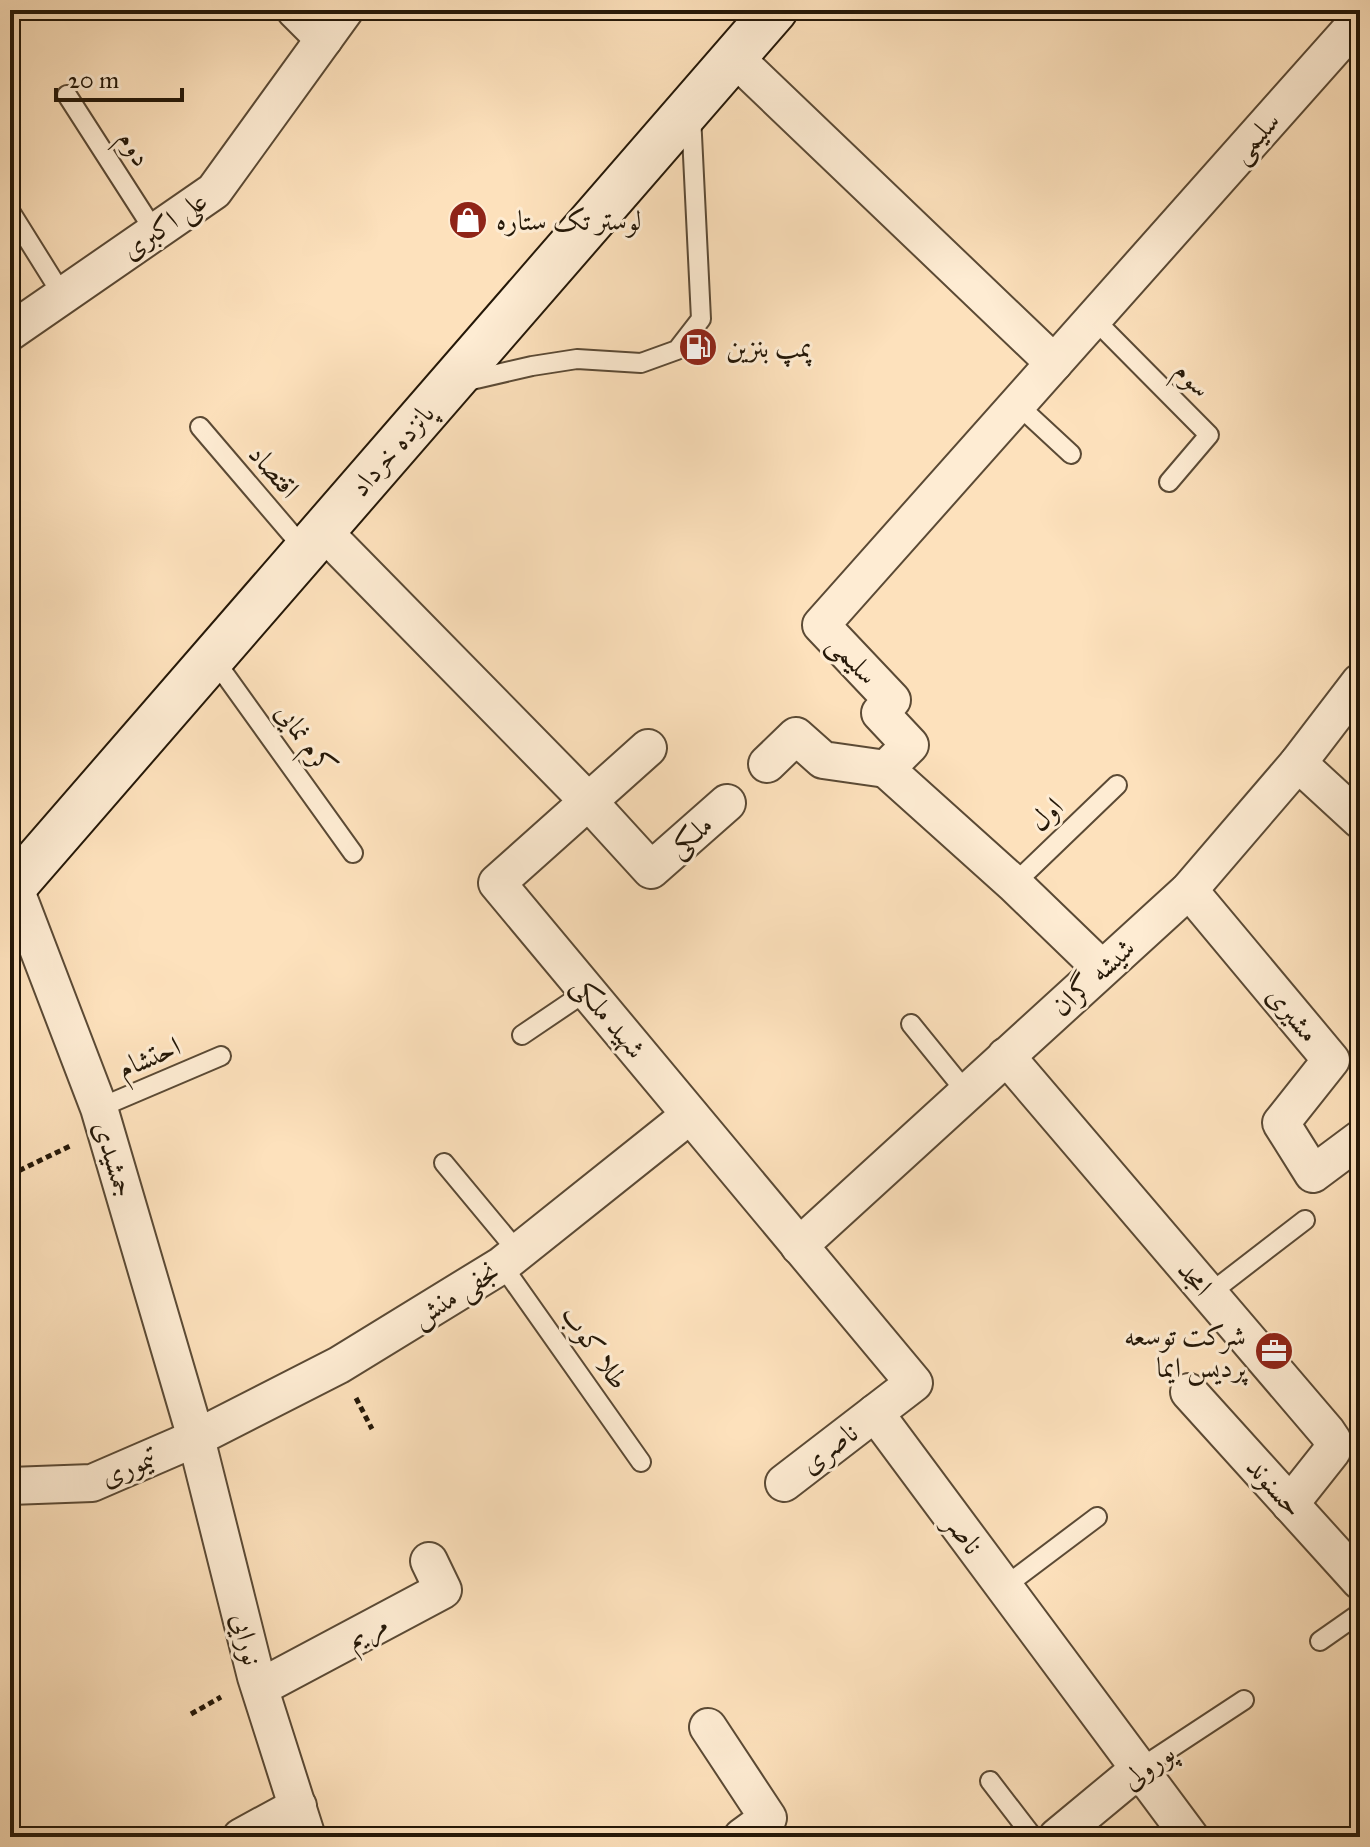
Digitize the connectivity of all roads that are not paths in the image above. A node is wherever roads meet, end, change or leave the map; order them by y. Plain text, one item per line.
1 (295, 10) edge
2 (345, 10) edge
3 (775, 10) edge
4 (1360, 19) edge
5 (324, 39) junction
6 (734, 57) junction
7 (67, 95) dead end
8 (691, 106) junction
9 (10, 211) edge
10 (155, 232) junction
11 (63, 296) junction
12 (1093, 318) junction
13 (10, 332) edge
14 (1054, 363) junction
15 (449, 385) junction
16 (1017, 404) junction
17 (200, 427) dead end
18 (1071, 454) dead end
19 (1169, 482) dead end
20 (314, 541) junction
21 (213, 658) junction
22 (1360, 682) edge
23 (648, 748) dead end
24 (1298, 763) junction
25 (767, 764) dead end
26 (886, 769) junction
27 (1117, 785) dead end
28 (588, 801) junction
29 (727, 803) dead end
30 (1360, 820) edge
31 (353, 853) dead end
32 (11, 879) edge
33 (1014, 884) junction
34 (1189, 890) junction
35 (1101, 968) junction
36 (587, 991) junction
37 (911, 1024) dead end
38 (522, 1035) dead end
39 (221, 1056) dead end
40 (1006, 1056) junction
41 (967, 1093) junction
42 (690, 1115) junction
43 (102, 1119) junction
44 (1360, 1139) edge
45 (444, 1163) dead end
46 (1305, 1220) dead end
47 (799, 1246) junction
48 (510, 1258) junction
49 (1209, 1294) junction
50 (1189, 1392) dead end
51 (875, 1413) junction
52 (196, 1438) junction
53 (641, 1462) dead end
54 (784, 1483) dead end
55 (10, 1486) edge
56 (1290, 1504) junction
57 (1097, 1517) dead end
58 (429, 1561) dead end
59 (1360, 1581) edge
60 (1004, 1587) junction
61 (1360, 1613) edge
62 (1320, 1641) dead end
63 (261, 1687) junction
64 (1244, 1700) dead end
65 (708, 1727) dead end
66 (1139, 1769) junction
67 (990, 1781) dead end
68 (303, 1822) edge
69 (241, 1837) edge
70 (742, 1837) edge
71 (1033, 1837) edge
72 (1057, 1837) edge
73 (1190, 1837) edge

1 - 5 street
2 - 5 street, علی اکبری
3 - 6 main road, پانزده خرداد
4 - 12 street, سلیمی
5 - 10 street, علی اکبری
6 - 8 main road, پانزده خرداد
6 - 14 street
7 - 10 lane, دوم
8 - 15 main road, پانزده خرداد
8 - 15 lane
9 - 11 lane
10 - 11 street, علی اکبری
11 - 13 street, علی اکبری
12 - 14 street, سلیمی
12 - 19 lane, سوم
14 - 16 street, سلیمی
15 - 20 main road, پانزده خرداد
16 - 18 lane
16 - 26 street, سلیمی
17 - 20 lane, اقتصاد
20 - 21 main road, پانزده خرداد
20 - 28 street
21 - 31 lane, کرم نمایی
21 - 32 main road, پانزده خرداد
22 - 24 street, شیشه گران
23 - 28 street, شهید ملکی
24 - 30 street
24 - 34 street, شیشه گران
25 - 26 street
26 - 33 street
27 - 33 lane, اول
28 - 29 street, ملکی
28 - 36 street, شهید ملکی
32 - 43 street, جمشیدی
33 - 35 street
34 - 35 street, شیشه گران
34 - 44 street, مشیری
35 - 40 street, شیشه گران
36 - 38 lane
36 - 42 street, شهید ملکی
37 - 41 lane
39 - 43 lane, احتشام
40 - 41 street, شیشه گران
40 - 49 street, امجد
41 - 47 street, شیشه گران
42 - 47 street, شهید ملکی
42 - 48 street, نجفی منش
43 - 52 street, جمشیدی
45 - 48 lane
46 - 49 lane
47 - 51 street
48 - 52 street, نجفی منش
48 - 53 lane, طلا کوب
49 - 56 street, امجد
50 - 56 street, حسنوند
51 - 54 street, ناصری
51 - 60 street, ناصر
52 - 55 street, تیموری
52 - 63 street, نورایی
56 - 59 street, حسنوند
57 - 60 lane
58 - 63 street, مریم
60 - 66 street, ناصر
61 - 62 lane
63 - 68 street, نورایی
64 - 66 lane, پورولی
65 - 70 street
66 - 72 street, پورولی
66 - 73 street, ناصر
67 - 71 lane
68 - 69 street

